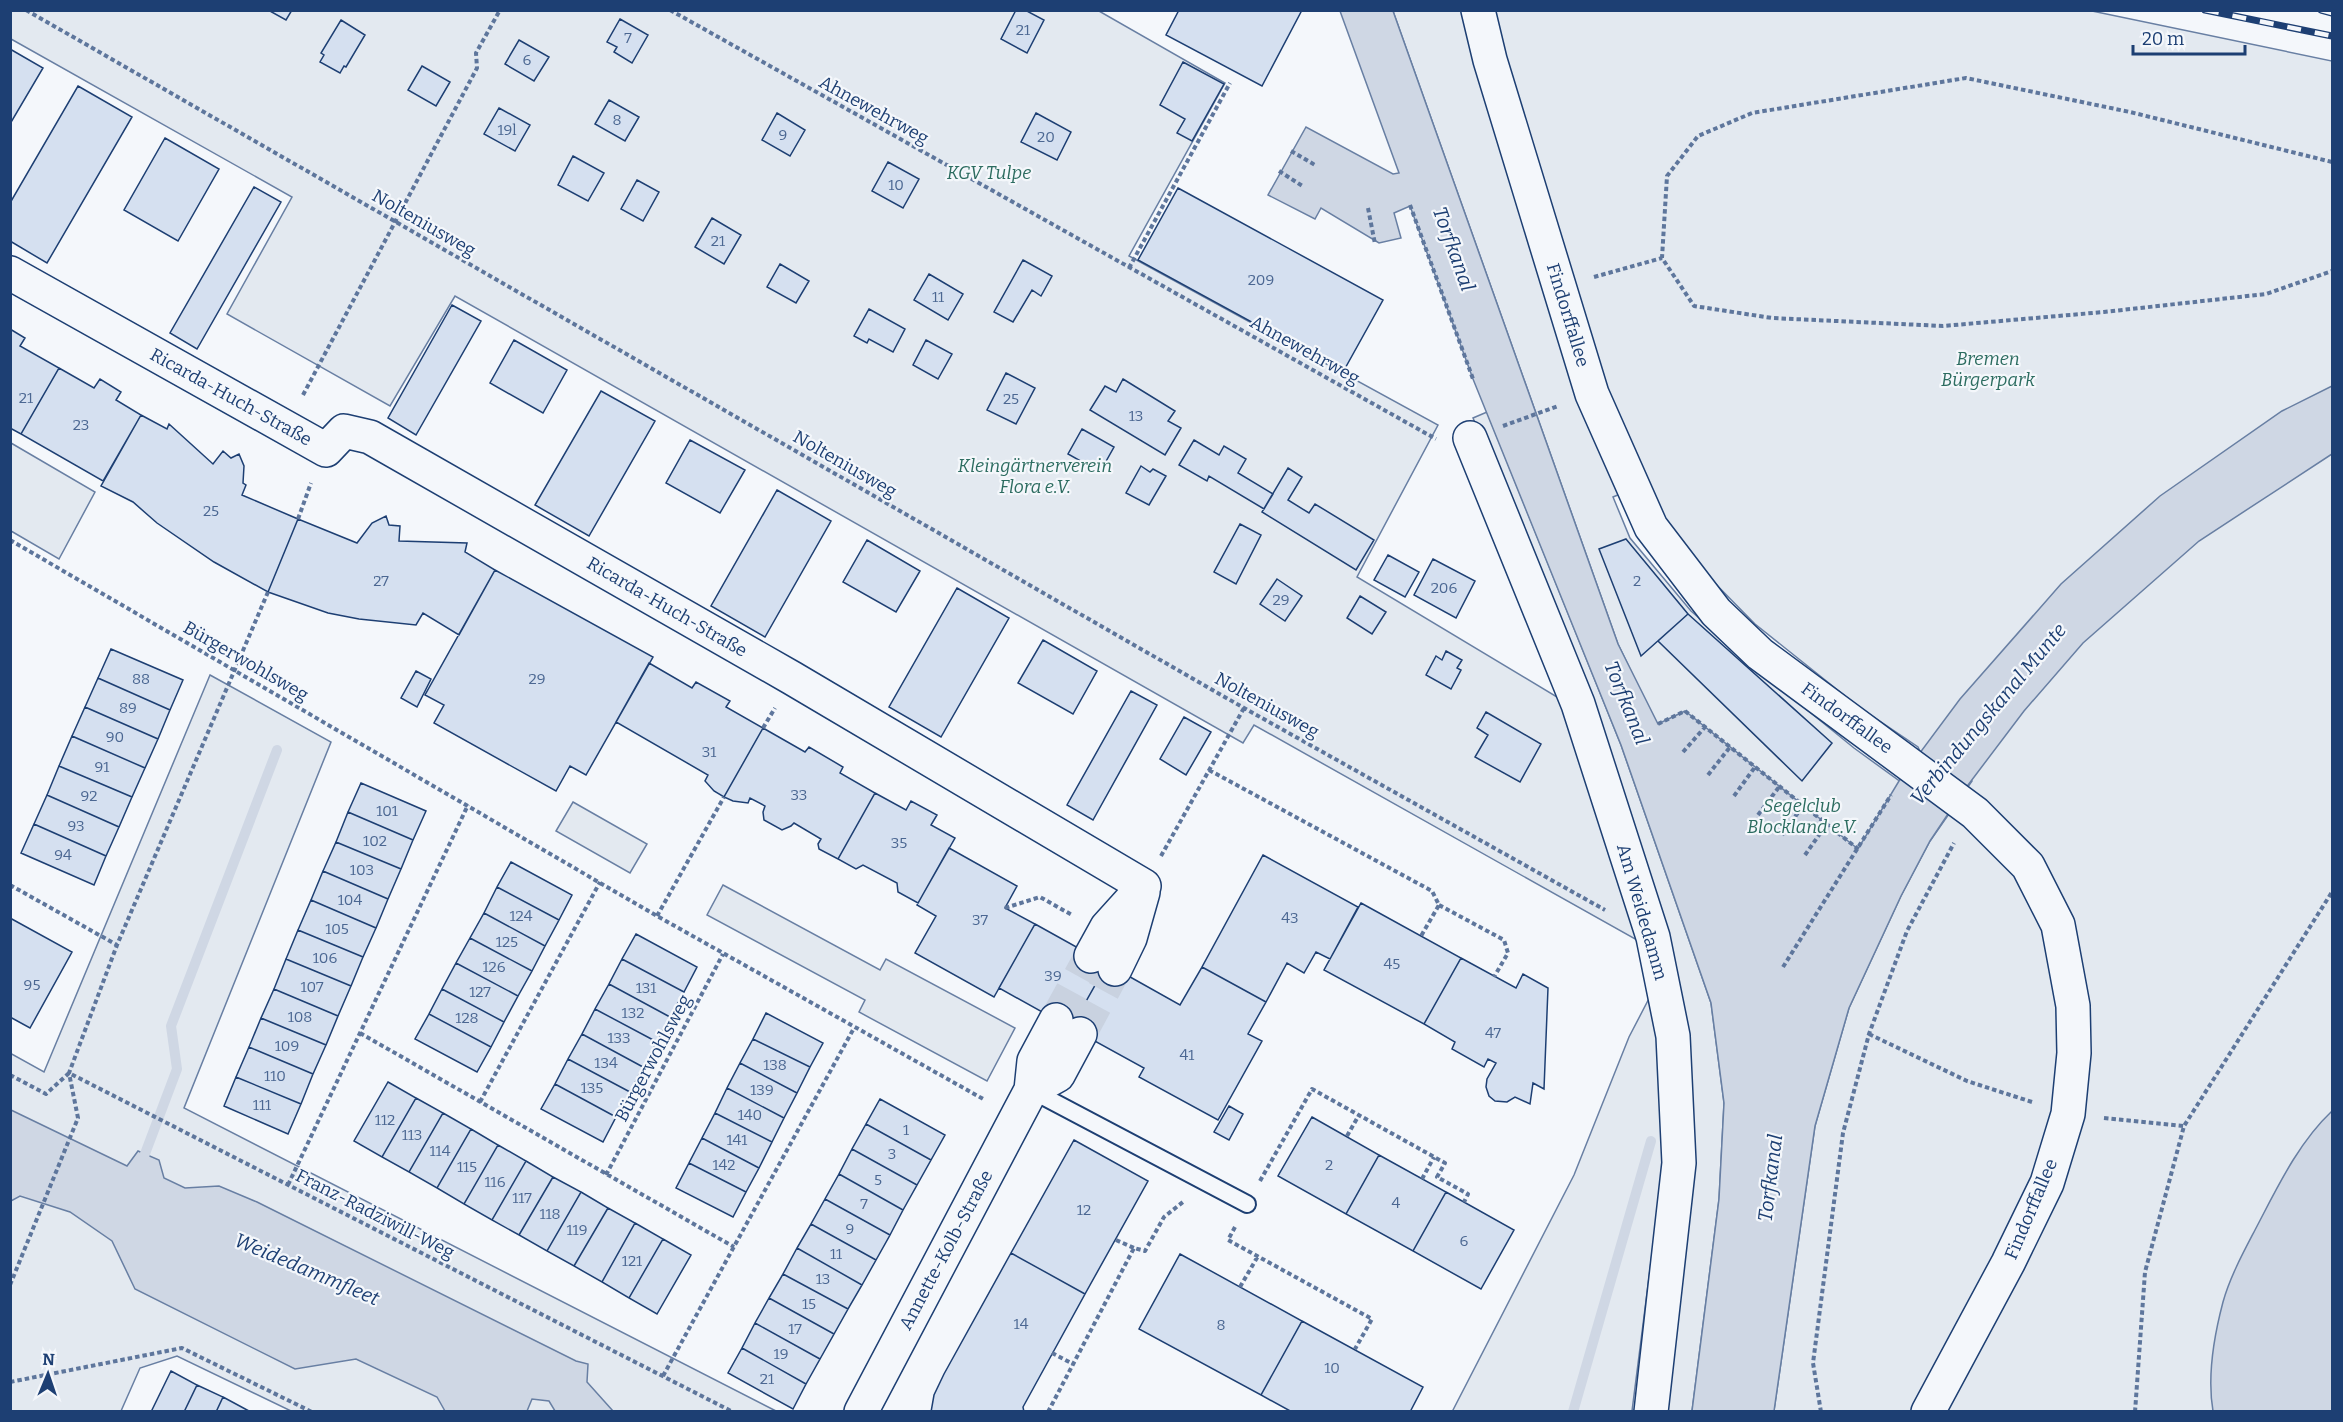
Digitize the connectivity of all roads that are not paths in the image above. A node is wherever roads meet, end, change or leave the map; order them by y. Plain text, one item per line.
1 (1478, 10) edge
2 (10, 273) edge
3 (1482, 434) road end
4 (1103, 953) tunnel mouth
5 (1068, 1027) tunnel mouth
6 (1024, 1103) junction
7 (1247, 1204) road end
8 (861, 1412) edge
9 (1651, 1412) edge
10 (1929, 1412) edge

1 - 10 street, Findorffallee
2 - 4 street, Ricarda-Huch-Straße
3 - 9 street, Am Weidedamm
5 - 6 street, Annette-Kolb-Straße
6 - 7 lane
6 - 8 street, Annette-Kolb-Straße

